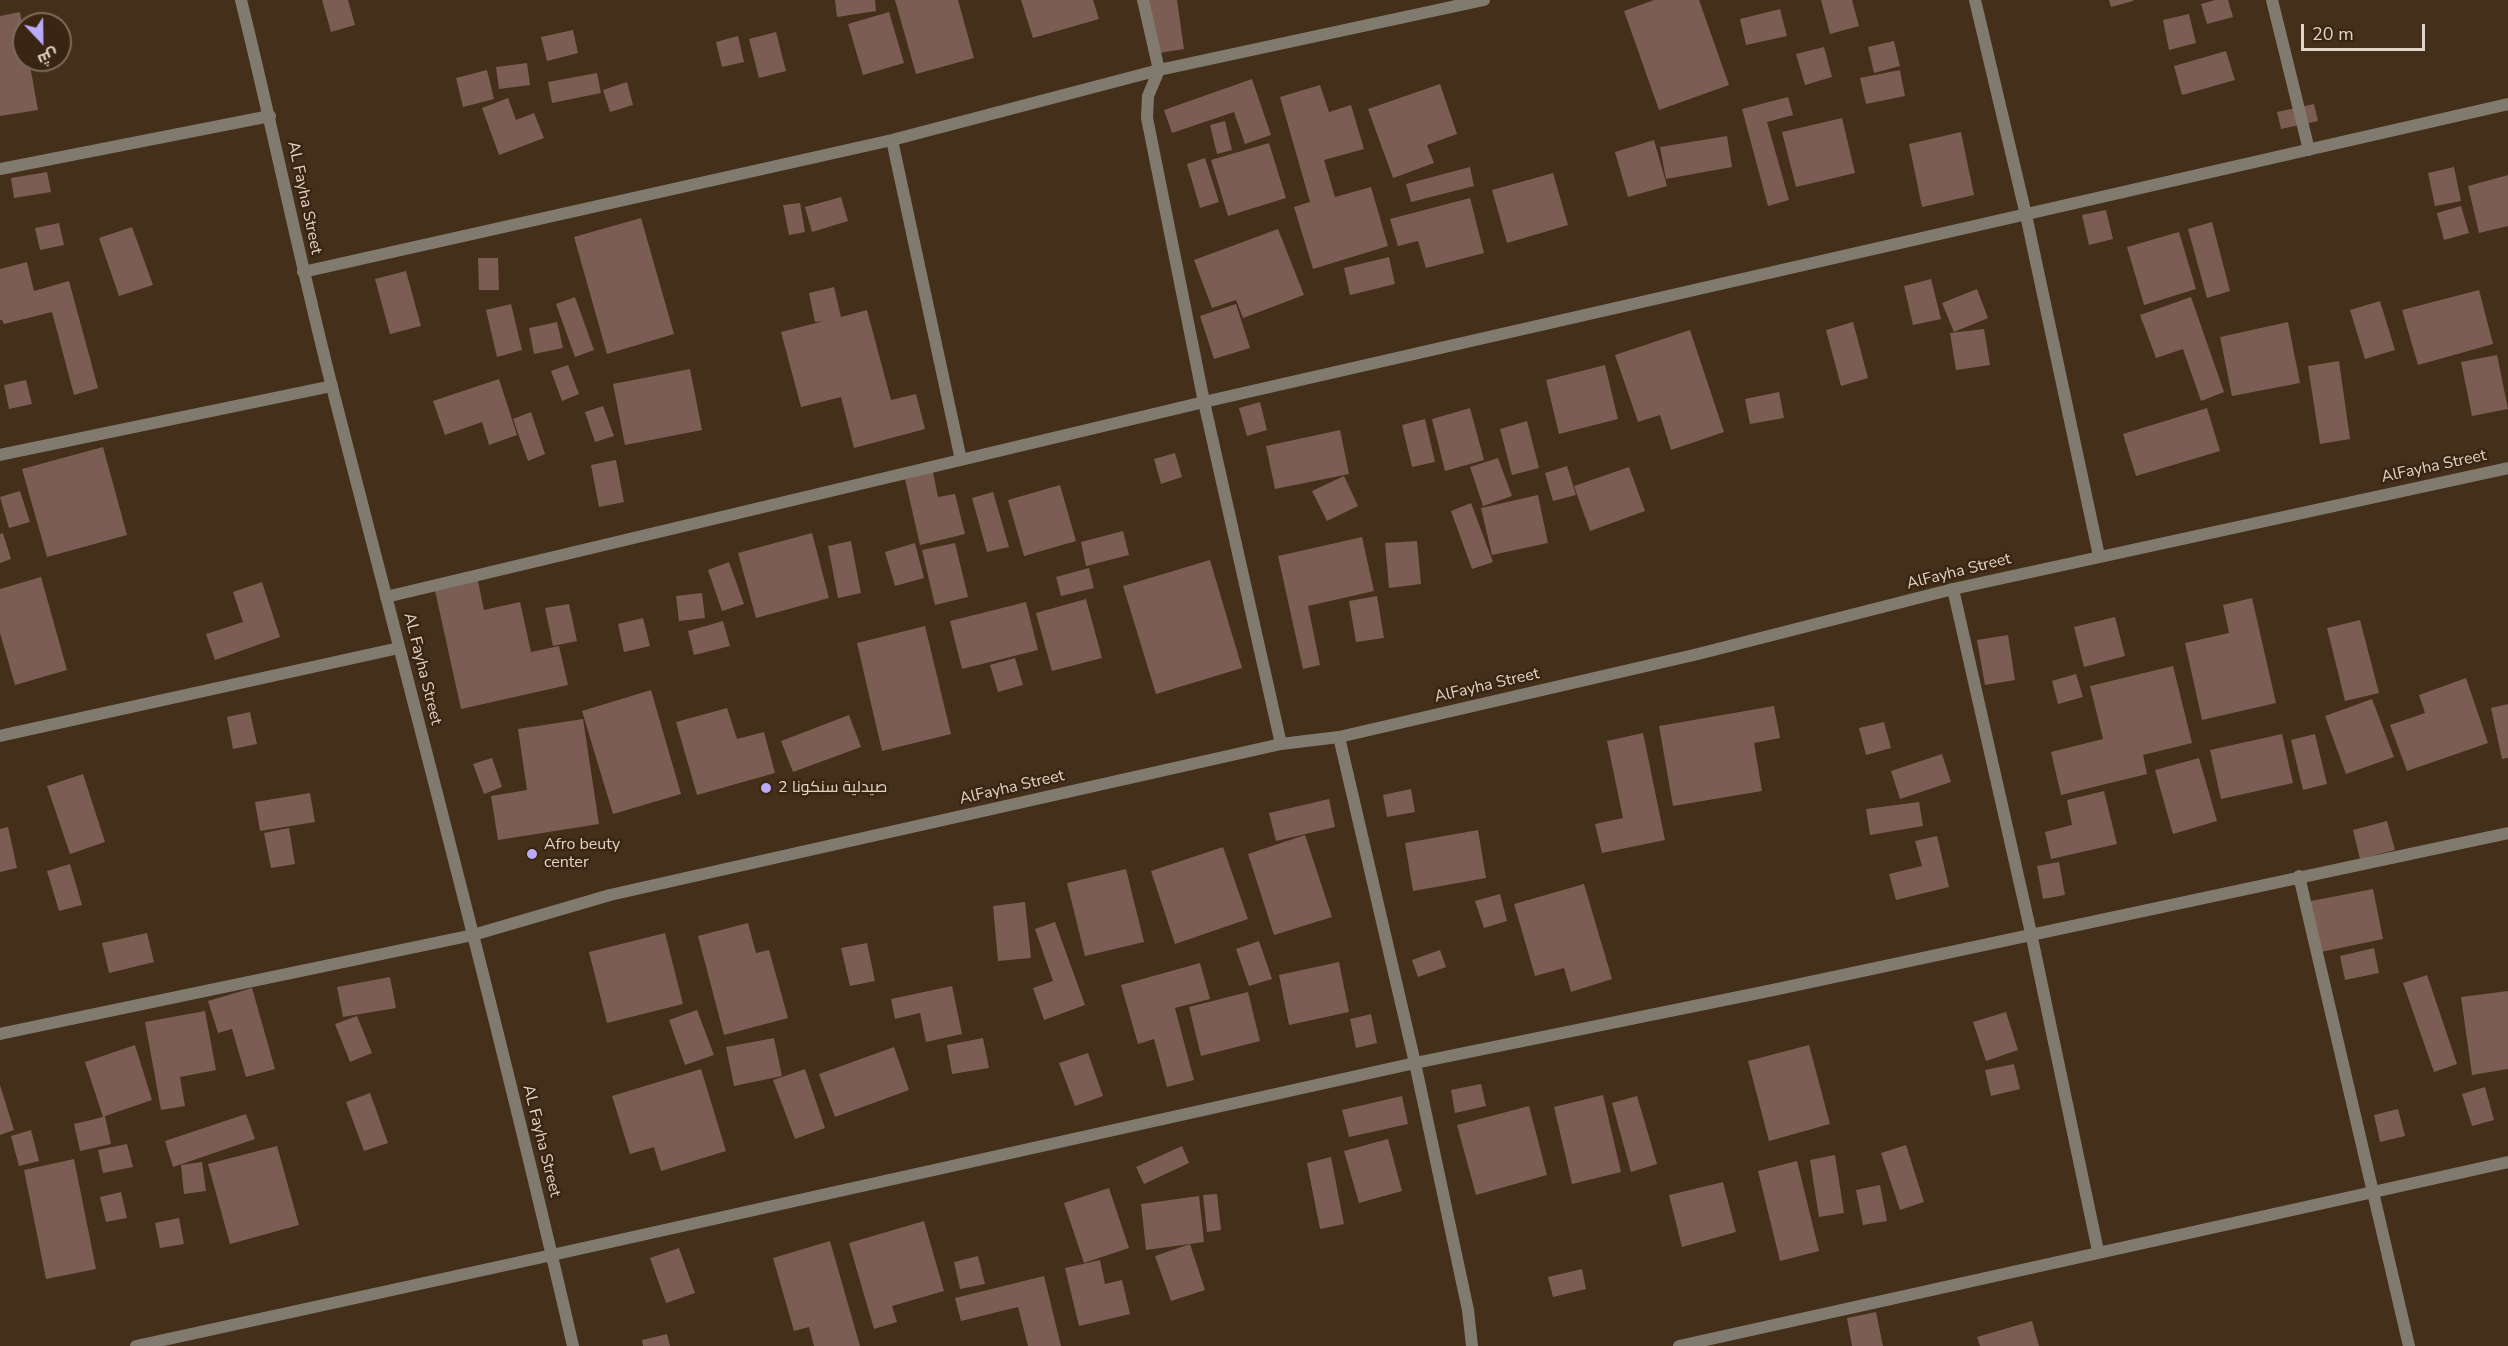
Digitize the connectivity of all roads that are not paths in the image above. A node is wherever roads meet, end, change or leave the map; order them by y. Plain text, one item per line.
1 (241, 0) edge
2 (1143, 0) edge
3 (1484, 0) edge
4 (1975, 0) edge
5 (2272, 0) edge
6 (1159, 70) junction
7 (2508, 105) edge
8 (270, 116) junction
9 (892, 140) junction
10 (2309, 150) junction
11 (0, 169) edge
12 (2026, 215) junction
13 (303, 272) junction
14 (332, 386) junction
15 (1204, 402) junction
16 (0, 455) edge
17 (961, 459) junction
18 (2508, 468) edge
19 (2099, 556) junction
20 (1953, 589) junction
21 (386, 597) junction
22 (399, 648) junction
23 (0, 736) edge
24 (1340, 737) junction
25 (1281, 744) junction
26 (2508, 833) edge
27 (2299, 876) junction
28 (2031, 933) junction
29 (473, 935) junction
30 (0, 1034) edge
31 (1415, 1062) junction
32 (2508, 1162) edge
33 (2373, 1191) junction
34 (2098, 1251) junction
35 (552, 1254) junction
36 (136, 1346) edge
37 (573, 1346) edge
38 (1472, 1346) edge
39 (1679, 1346) edge
40 (2409, 1346) edge

1 - 8 street, AL Fayha Street
2 - 6 street
3 - 6 street
4 - 12 street
5 - 10 street
6 - 9 street
6 - 15 street
7 - 10 street
8 - 11 street
8 - 13 street, AL Fayha Street
9 - 13 street
9 - 17 street
10 - 12 street
12 - 15 street
12 - 19 street
13 - 14 street, AL Fayha Street
14 - 16 street
14 - 21 street, AL Fayha Street
15 - 17 street
15 - 25 street
17 - 21 street
18 - 19 street, AlFayha Street
19 - 20 street, AlFayha Street
20 - 24 street, AlFayha Street
20 - 28 street
21 - 22 street, AL Fayha Street
22 - 23 street
22 - 29 street, AL Fayha Street
24 - 25 street, AlFayha Street
24 - 31 street
25 - 29 street, AlFayha Street
26 - 27 street
27 - 28 street
27 - 33 street
28 - 31 street
28 - 34 street
29 - 30 street, AlFayha Street
29 - 35 street, AL Fayha Street
31 - 35 street
31 - 38 street
32 - 33 street
33 - 34 street
33 - 40 street
34 - 39 street
35 - 36 street
35 - 37 street, AL Fayha Street

